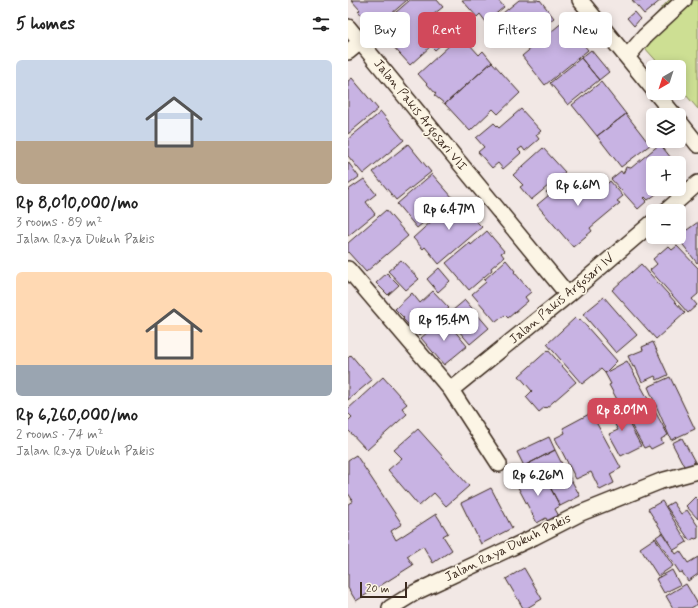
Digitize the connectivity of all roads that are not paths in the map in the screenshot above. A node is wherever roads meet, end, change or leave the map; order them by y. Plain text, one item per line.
1 (580, 0) edge
2 (684, 0) edge
3 (348, 27) edge
4 (360, 42) joint
5 (365, 48) edge
6 (348, 52) edge
7 (626, 57) junction
8 (646, 81) edge
9 (662, 100) edge
10 (668, 108) edge
11 (686, 130) edge
12 (698, 145) edge
13 (698, 183) edge
14 (674, 204) edge
15 (646, 228) edge
16 (348, 269) edge
17 (568, 295) junction
18 (451, 390) junction
19 (499, 464) dead end
20 (698, 471) edge
21 (390, 608) edge

1 - 7 street
2 - 7 street
3 - 4 street, Jalan Pakis Argosari VII
4 - 6 street
5 - 17 street, Jalan Pakis Argosari VII
7 - 8 street
9 - 10 street
11 - 12 street
13 - 14 street
15 - 17 street, Jalan Pakis Argosari IV
16 - 18 street
17 - 18 street, Jalan Pakis Argosari IV
18 - 19 street
20 - 21 street, Jalan Raya Dukuh Pakis

